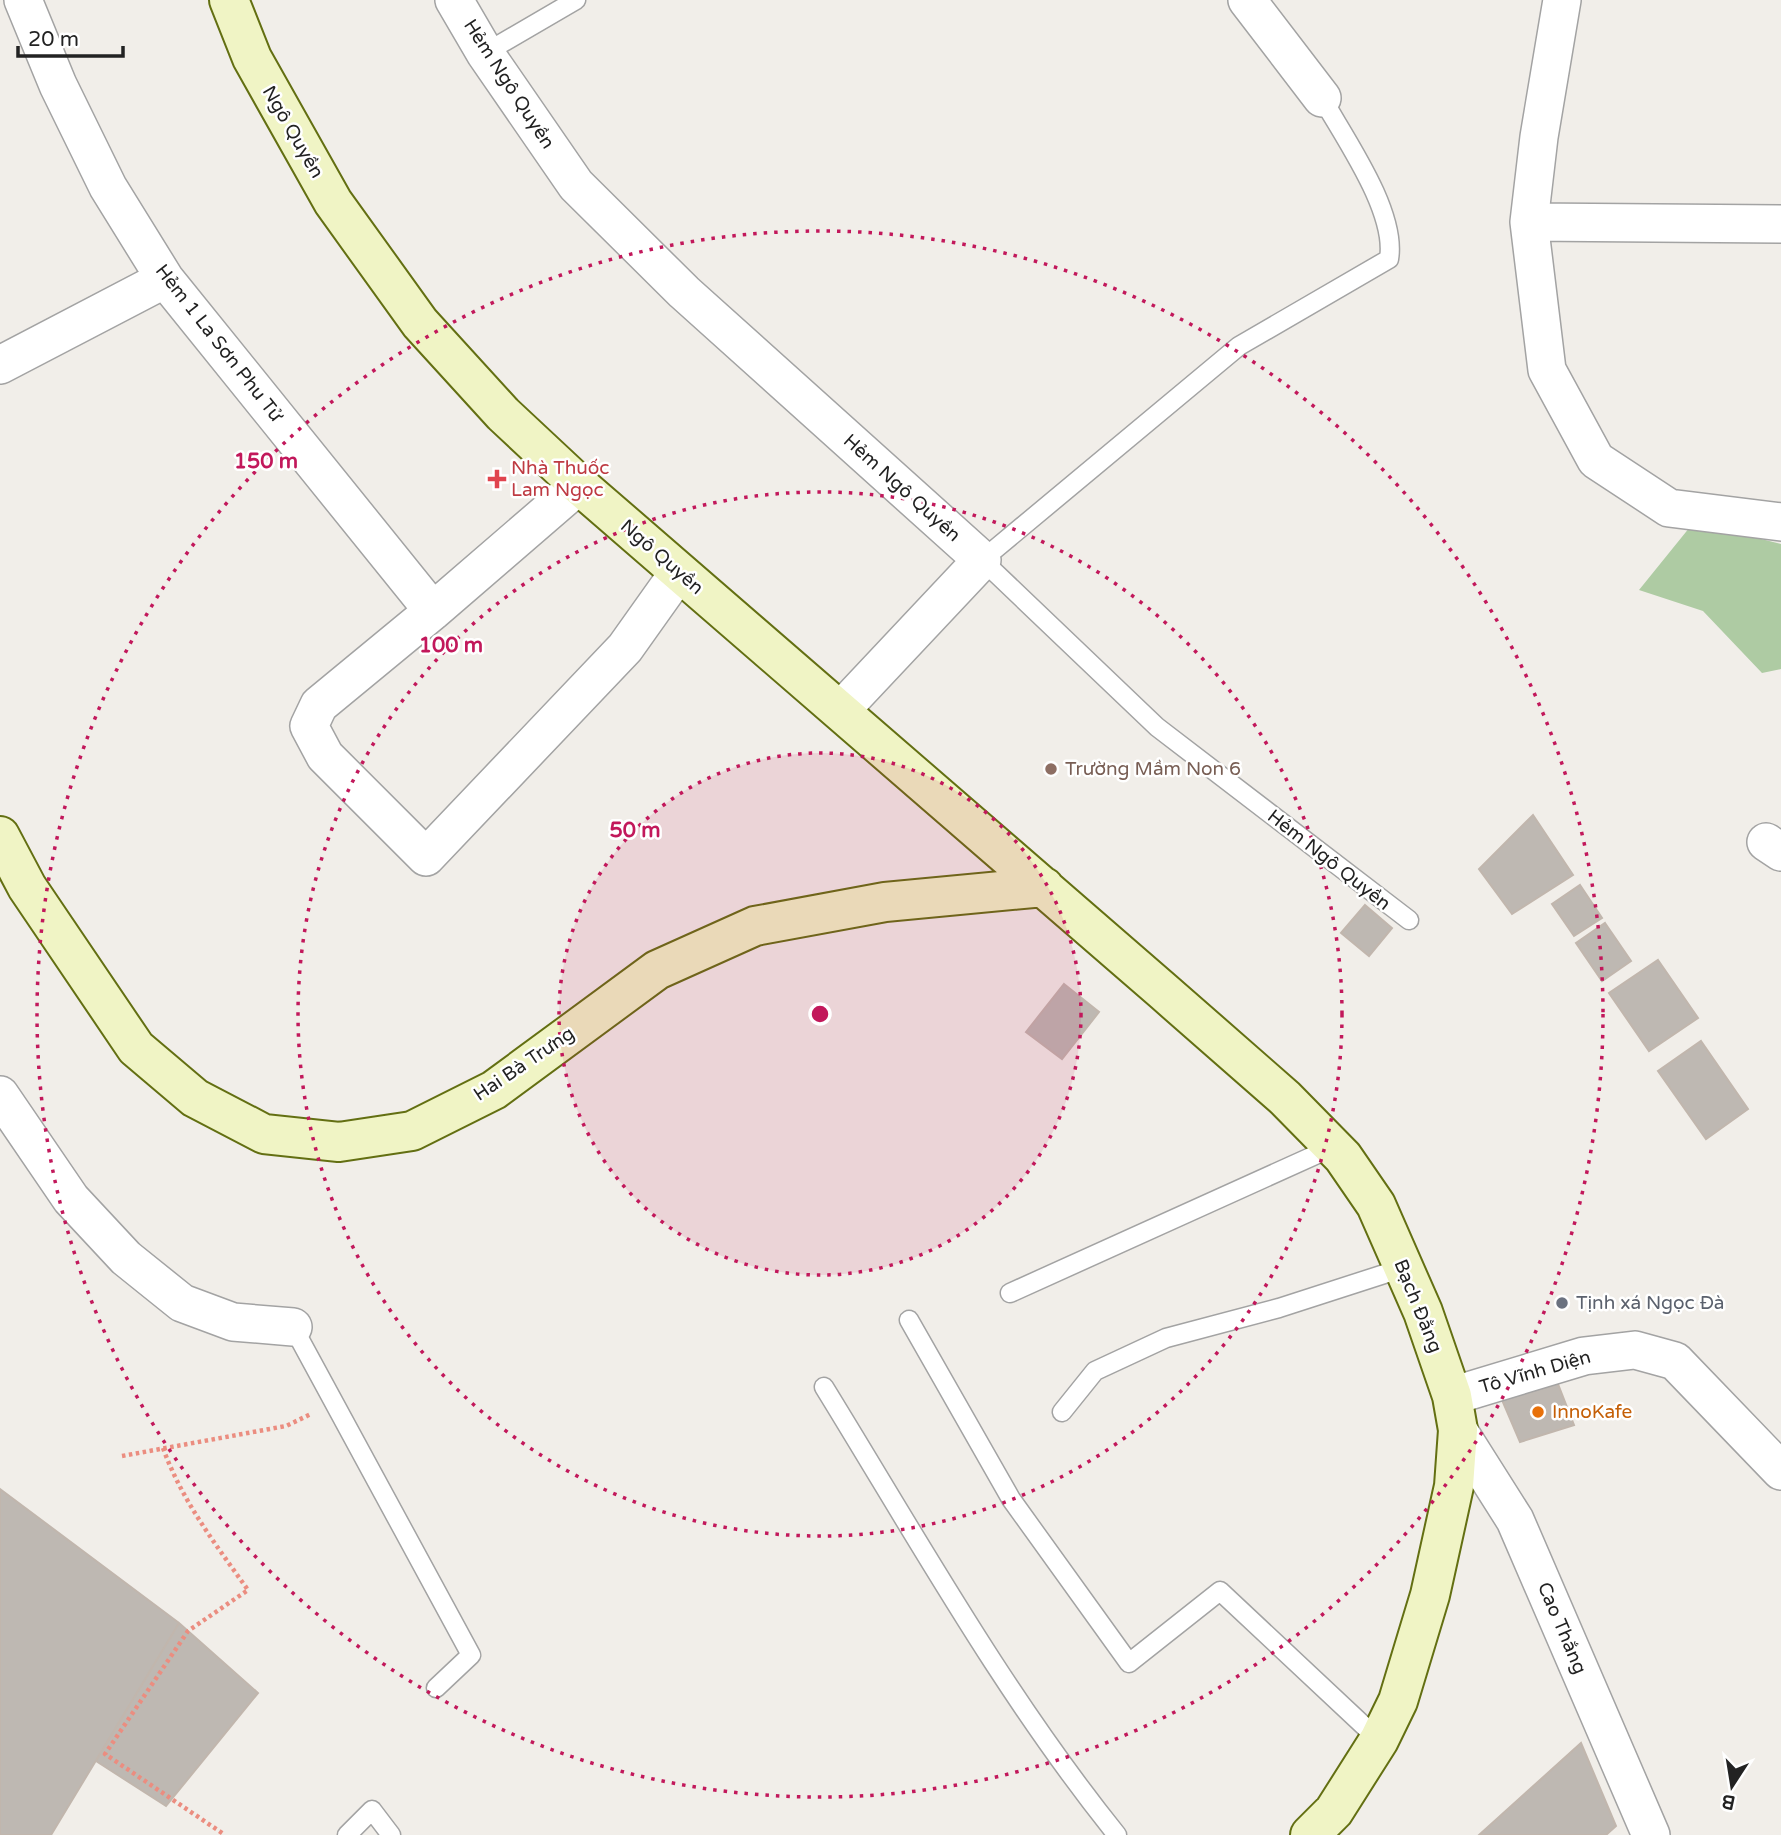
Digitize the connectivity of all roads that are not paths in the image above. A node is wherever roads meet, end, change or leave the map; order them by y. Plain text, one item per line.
1 (23, 0) edge
2 (229, 0) edge
3 (454, 0) edge
4 (576, 0) edge
5 (1247, 0) edge
6 (1562, 0) edge
7 (485, 53) junction
8 (1322, 98) joint
9 (1529, 222) junction
10 (1781, 224) edge
11 (165, 279) junction
12 (0, 365) edge
13 (579, 485) junction
14 (1781, 522) edge
15 (982, 560) junction
16 (680, 572) junction
17 (433, 611) junction
18 (840, 711) junction
19 (0, 835) edge
20 (1044, 887) junction
21 (1409, 920) dead end
22 (0, 1095) edge
23 (1333, 1147) junction
24 (1403, 1268) junction
25 (1010, 1293) dead end
26 (909, 1320) dead end
27 (293, 1327) joint
28 (824, 1387) dead end
29 (1062, 1412) dead end
30 (1455, 1413) junction
31 (1781, 1471) edge
32 (436, 1688) dead end
33 (1379, 1740) junction
34 (347, 1835) edge
35 (391, 1835) edge
36 (1117, 1835) edge
37 (1310, 1835) edge
38 (1651, 1835) edge

1 - 11 street, Hẻm 1 La Sơn Phu Tử
2 - 13 street, Ngô Quyền
3 - 7 street, Hẻm Ngô Quyền
4 - 7 lane
5 - 8 street
6 - 9 street
7 - 15 street, Hẻm Ngô Quyền
8 - 15 lane
9 - 10 street
9 - 14 street
11 - 12 street
11 - 17 street, Hẻm 1 La Sơn Phu Tử
13 - 16 street, Ngô Quyền
13 - 17 street
15 - 18 street
15 - 21 lane, Hẻm Ngô Quyền
16 - 17 street
16 - 18 street, Ngô Quyền
18 - 20 street, Ngô Quyền
19 - 20 street, Hai Bà Trưng
20 - 23 street, Bạch Đằng
22 - 27 street
23 - 24 street, Bạch Đằng
23 - 25 lane
24 - 29 lane
24 - 30 street, Bạch Đằng
26 - 33 lane
27 - 32 lane
28 - 36 lane
30 - 31 street, Tô Vĩnh Diện
30 - 33 street, Bạch Đằng
30 - 38 street, Cao Thắng
33 - 37 street, Bạch Đằng
34 - 35 lane

